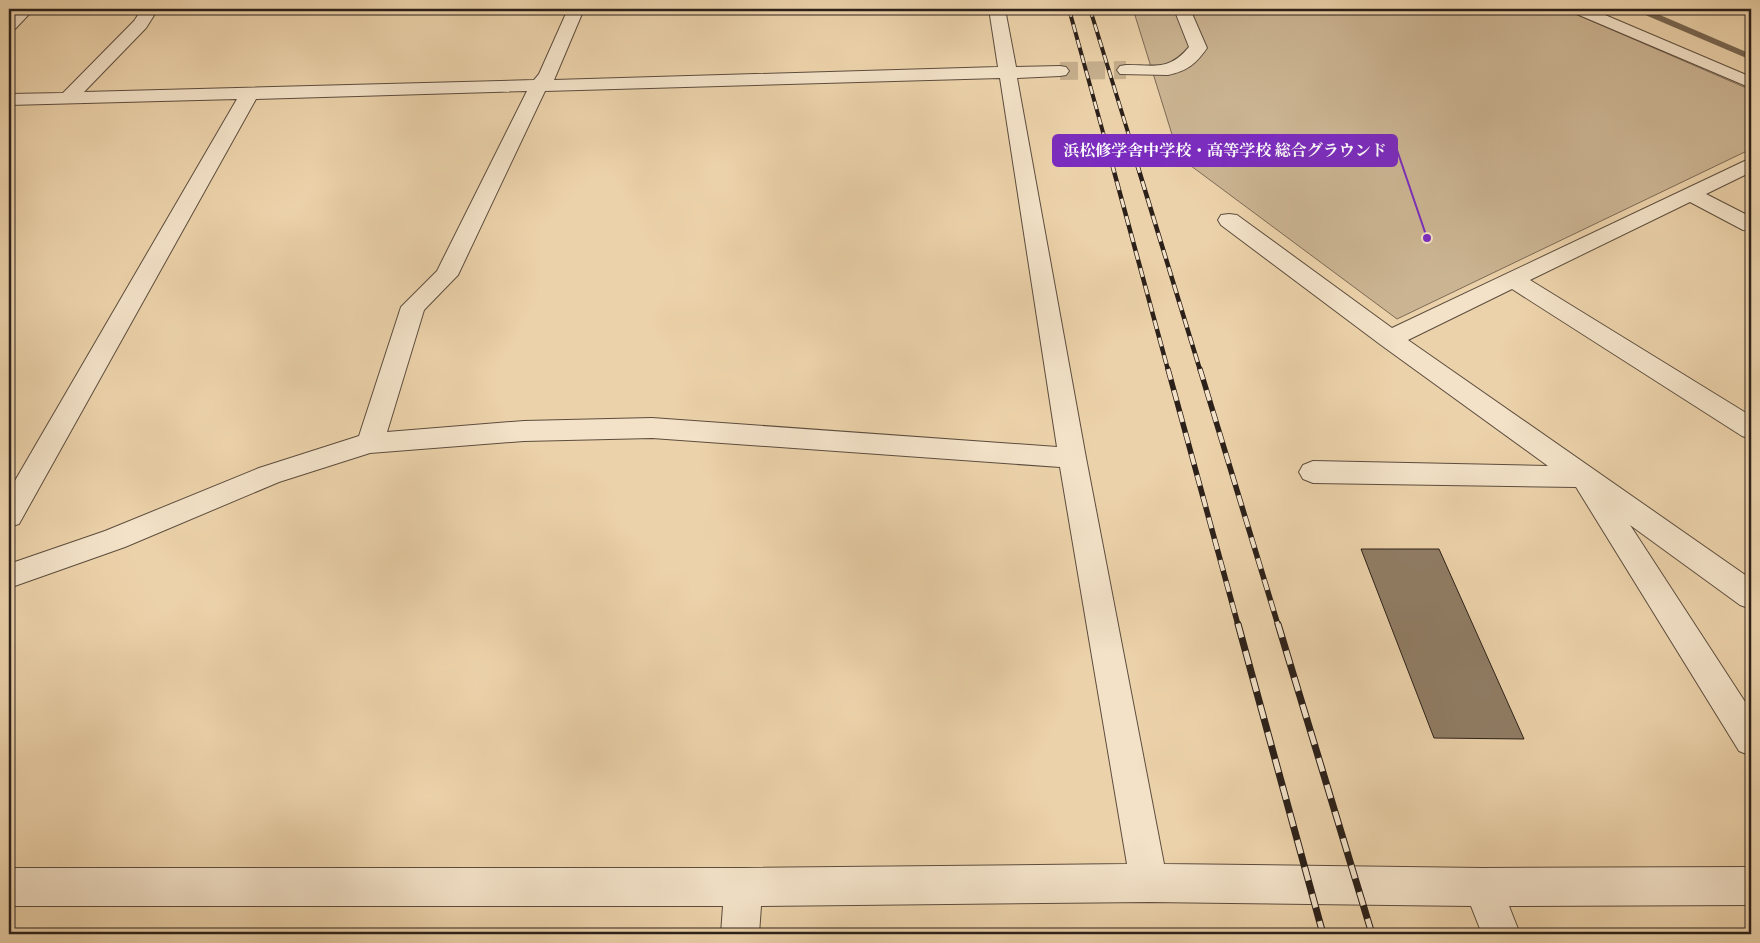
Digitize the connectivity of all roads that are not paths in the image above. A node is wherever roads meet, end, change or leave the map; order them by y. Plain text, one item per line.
1 (26, 9) edge
2 (150, 9) edge
3 (576, 9) edge
4 (997, 9) edge
5 (1182, 9) edge
6 (1578, 9) edge
7 (9, 25) edge
8 (1126, 70) tunnel mouth
9 (1060, 71) tunnel mouth
10 (1008, 72) junction
11 (1751, 83) edge
12 (539, 84) junction
13 (249, 94) junction
14 (68, 98) junction
15 (9, 100) edge
16 (1751, 164) edge
17 (1691, 194) junction
18 (1228, 220) dead end
19 (1751, 225) edge
20 (1513, 280) junction
21 (1390, 339) junction
22 (1751, 429) edge
23 (370, 443) junction
24 (1072, 458) junction
25 (1313, 472) dead end
26 (1584, 477) junction
27 (9, 516) edge
28 (9, 576) edge
29 (1751, 596) edge
30 (1751, 740) edge
31 (1149, 883) junction
32 (1751, 886) edge
33 (9, 887) edge
34 (744, 888) junction
35 (1482, 888) junction
36 (740, 934) edge
37 (1500, 934) edge

1 - 7 street
2 - 14 street
3 - 12 street
4 - 10 street
5 - 8 street
6 - 11 street
9 - 10 street
10 - 12 street
10 - 24 street
12 - 13 street
12 - 23 street
13 - 14 street
13 - 27 street
14 - 15 street
16 - 17 street
17 - 19 street
17 - 20 street
18 - 21 street
20 - 21 street
20 - 22 street
21 - 26 street
23 - 24 street
23 - 28 street
24 - 31 street
25 - 26 street
26 - 29 street
26 - 30 street
31 - 34 street
31 - 35 street
32 - 35 street
33 - 34 street
34 - 36 street
35 - 37 street

